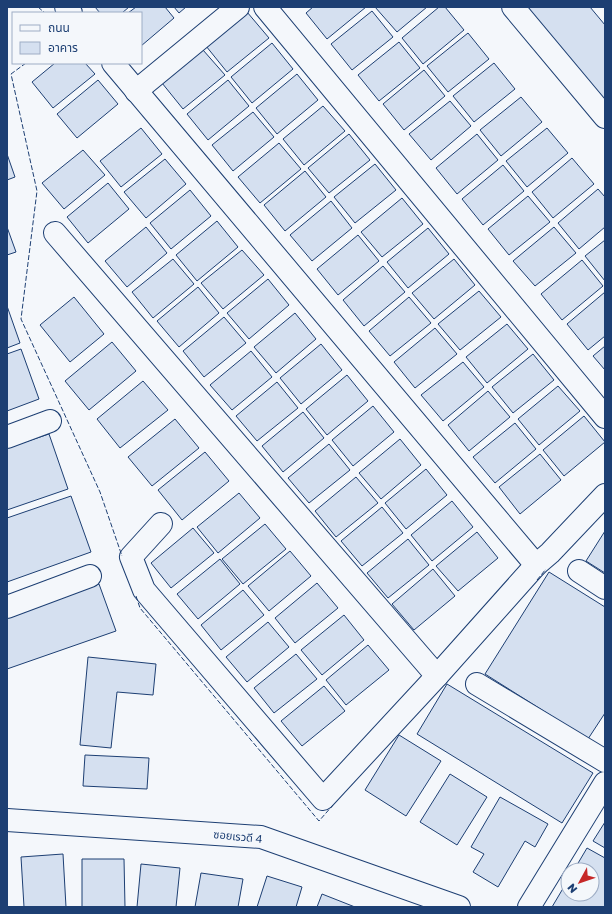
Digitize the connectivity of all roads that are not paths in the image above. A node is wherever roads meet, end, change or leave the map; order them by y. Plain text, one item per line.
1 (238, 7) edge
2 (265, 7) edge
3 (514, 7) edge
4 (114, 64) edge
5 (136, 91) junction
6 (605, 117) edge
7 (55, 232) dead end
8 (605, 417) edge
9 (50, 421) dead end
10 (7, 437) edge
11 (605, 495) edge
12 (161, 524) dead end
13 (536, 564) junction
14 (579, 571) dead end
15 (90, 576) dead end
16 (605, 588) edge
17 (7, 607) edge
18 (437, 676) junction
19 (477, 684) dead end
20 (605, 761) edge
21 (605, 783) edge
22 (7, 820) edge
23 (459, 907) edge
24 (529, 907) edge

1 - 5 street
2 - 8 street
3 - 6 street
4 - 5 street
5 - 13 street
7 - 18 street
9 - 10 street
11 - 13 street
12 - 18 street
13 - 18 street
14 - 16 street
15 - 17 street
19 - 20 street
21 - 24 street
22 - 23 street, ซอยเรวดี 4

